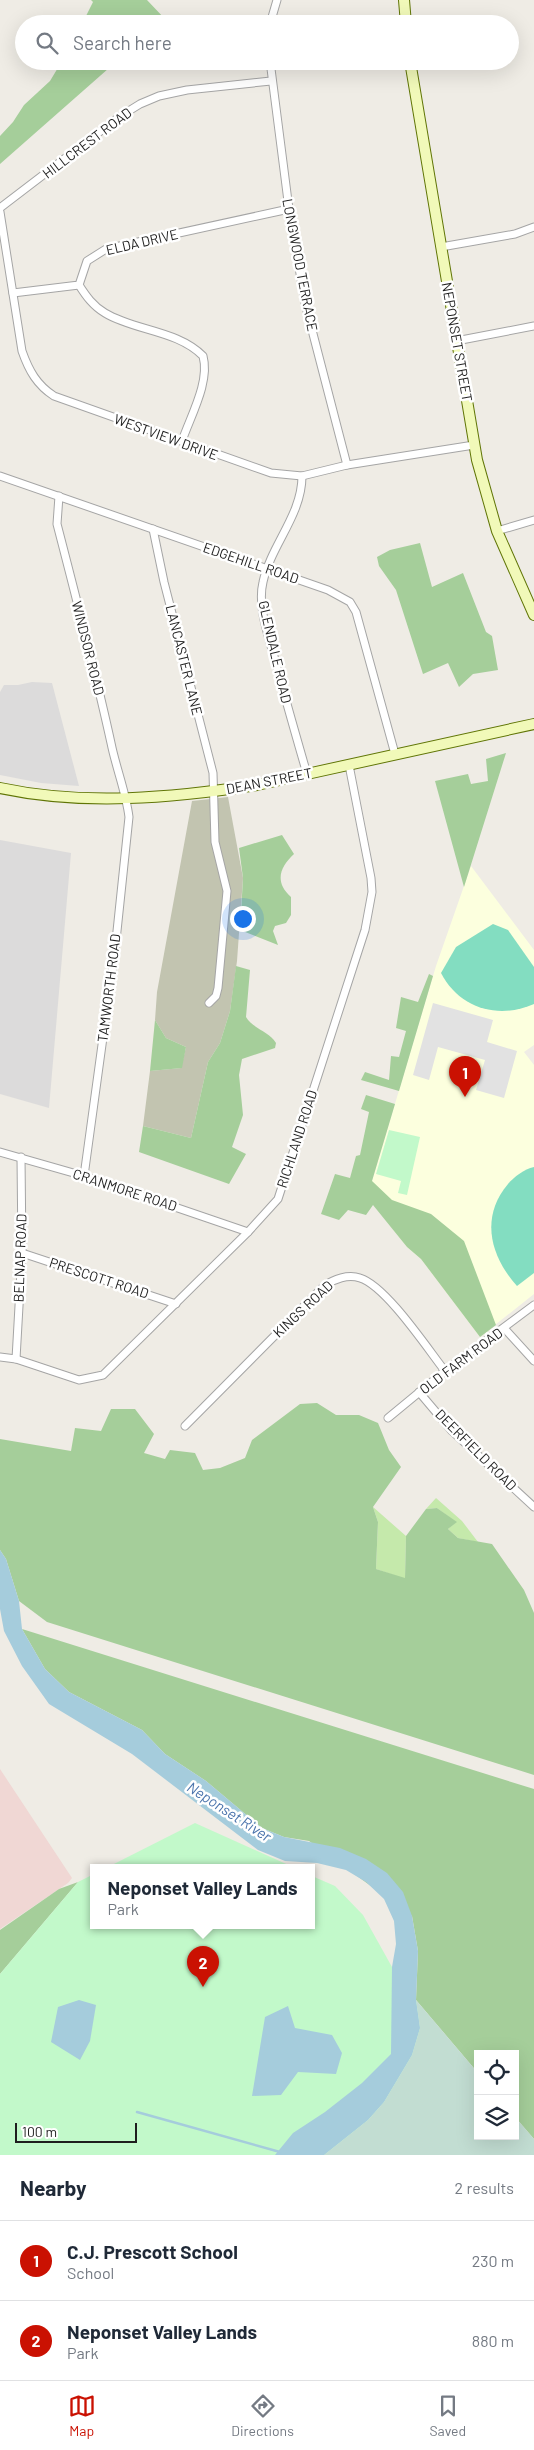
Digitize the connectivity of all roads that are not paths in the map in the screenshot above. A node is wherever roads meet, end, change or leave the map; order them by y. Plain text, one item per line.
1 (278, 0) edge
2 (404, 0) edge
3 (273, 15) edge
4 (405, 15) edge
5 (270, 70) edge
6 (412, 70) edge
7 (271, 81) junction
8 (289, 209) junction
9 (0, 210) edge
10 (534, 227) edge
11 (441, 247) junction
12 (78, 285) junction
13 (13, 293) junction
14 (534, 326) edge
15 (456, 341) junction
16 (182, 441) junction
17 (474, 445) junction
18 (347, 465) junction
19 (0, 476) edge
20 (302, 476) junction
21 (59, 496) junction
22 (534, 520) edge
23 (153, 529) junction
24 (497, 531) junction
25 (267, 570) junction
26 (534, 615) edge
27 (534, 724) edge
28 (394, 754) junction
29 (349, 765) junction
30 (307, 774) junction
31 (0, 788) edge
32 (214, 791) junction
33 (127, 798) junction
34 (209, 1003) dead end
35 (0, 1152) edge
36 (21, 1157) junction
37 (84, 1176) junction
38 (248, 1232) junction
39 (22, 1253) junction
40 (176, 1304) junction
41 (534, 1305) edge
42 (504, 1328) junction
43 (0, 1357) edge
44 (16, 1359) junction
45 (534, 1361) edge
46 (445, 1371) junction
47 (419, 1392) junction
48 (388, 1418) dead end
49 (185, 1426) dead end
50 (534, 1508) edge

1 - 3 street
2 - 4 main road
5 - 7 street, LONGWOOD TERRACE
6 - 11 main road, NEPONSET STREET
7 - 8 street, LONGWOOD TERRACE
7 - 9 street, HILLCREST ROAD
8 - 12 street, ELDA DRIVE
8 - 18 street, LONGWOOD TERRACE
9 - 13 street, WESTVIEW DRIVE
10 - 11 street
11 - 15 main road, NEPONSET STREET
12 - 13 street
12 - 16 street
13 - 16 street, WESTVIEW DRIVE
14 - 15 street
15 - 17 main road, NEPONSET STREET
16 - 20 street, WESTVIEW DRIVE
17 - 18 street, WESTVIEW DRIVE
17 - 24 main road, NEPONSET STREET
18 - 20 street, WESTVIEW DRIVE
19 - 21 street, EDGEHILL ROAD
20 - 25 street, GLENDALE ROAD
21 - 23 street, EDGEHILL ROAD
21 - 33 street, WINDSOR ROAD
22 - 24 street
23 - 25 street, EDGEHILL ROAD
23 - 32 street, LANCASTER LANE
24 - 26 main road, NEPONSET STREET
25 - 28 street, EDGEHILL ROAD
25 - 30 street, GLENDALE ROAD
27 - 28 main road, DEAN STREET
28 - 29 main road, DEAN STREET
29 - 30 main road, DEAN STREET
29 - 38 street, RICHLAND ROAD
30 - 32 main road, DEAN STREET
31 - 33 main road, DEAN STREET
32 - 33 main road, DEAN STREET
32 - 34 street, LANCASTER LANE
33 - 37 street, TAMWORTH ROAD
35 - 36 street, CRANMORE ROAD
36 - 37 street, CRANMORE ROAD
36 - 39 street, BELNAP ROAD
37 - 38 street, CRANMORE ROAD
38 - 40 street, RICHLAND ROAD
39 - 40 street, PRESCOTT ROAD
39 - 44 street, BELNAP ROAD
40 - 44 street, RICHLAND ROAD
41 - 42 street, OLD FARM ROAD
42 - 45 street
42 - 46 street, OLD FARM ROAD
43 - 44 street, RICHLAND ROAD
46 - 47 street, OLD FARM ROAD
46 - 49 street, KINGS ROAD
47 - 48 street, OLD FARM ROAD
47 - 50 street, DEERFIELD ROAD

